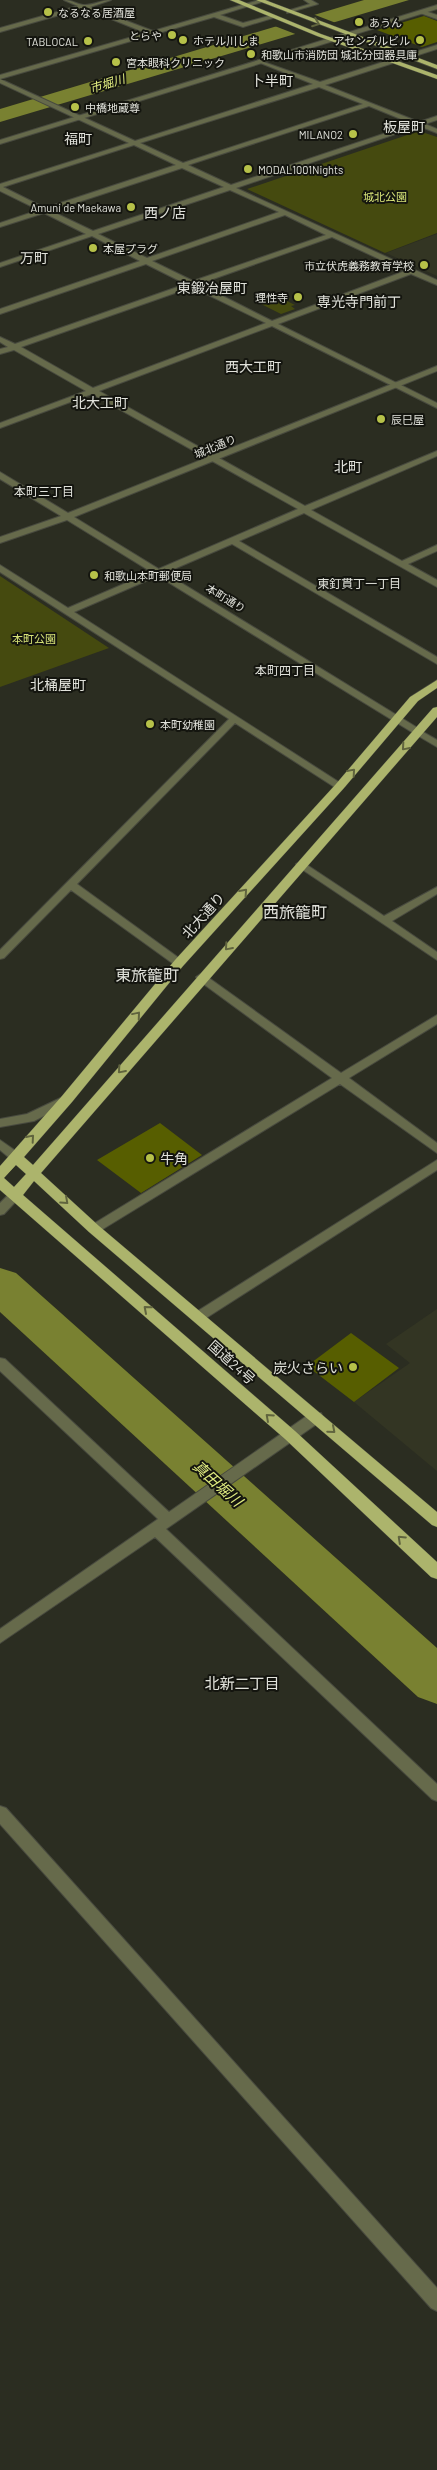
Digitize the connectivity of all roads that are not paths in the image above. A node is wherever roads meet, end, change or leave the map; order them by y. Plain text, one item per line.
1 (67, 0) edge
2 (108, 0) edge
3 (233, 0) edge
4 (262, 0) edge
5 (307, 0) edge
6 (245, 6) junction
7 (84, 7) junction
8 (437, 7) edge
9 (289, 12) junction
10 (422, 12) junction
11 (215, 15) junction
12 (273, 17) junction
13 (437, 17) edge
14 (0, 30) edge
15 (153, 33) junction
16 (347, 34) junction
17 (331, 39) junction
18 (437, 47) edge
19 (406, 56) junction
20 (260, 61) junction
21 (390, 61) junction
22 (437, 67) edge
23 (0, 77) edge
24 (437, 77) edge
25 (0, 81) edge
26 (320, 84) junction
27 (369, 104) junction
28 (78, 118) junction
29 (437, 118) edge
30 (420, 124) junction
31 (437, 131) edge
32 (0, 142) edge
33 (133, 144) junction
34 (179, 166) junction
35 (0, 186) edge
36 (230, 188) junction
37 (45, 210) junction
38 (284, 213) junction
39 (0, 224) edge
40 (92, 234) junction
41 (332, 235) junction
42 (147, 260) junction
43 (0, 265) edge
44 (412, 271) junction
45 (437, 283) edge
46 (194, 284) junction
47 (0, 312) edge
48 (272, 323) junction
49 (0, 339) edge
50 (14, 347) junction
51 (0, 352) edge
52 (437, 368) edge
53 (396, 385) junction
54 (92, 391) junction
55 (437, 406) edge
56 (0, 426) edge
57 (437, 453) edge
58 (214, 459) junction
59 (0, 475) edge
60 (304, 509) junction
61 (66, 517) junction
62 (0, 540) edge
63 (232, 540) junction
64 (437, 548) edge
65 (402, 564) junction
66 (0, 568) edge
67 (159, 572) junction
68 (437, 584) edge
69 (68, 611) junction
70 (437, 661) edge
71 (437, 683) edge
72 (437, 710) edge
73 (234, 719) junction
74 (398, 719) junction
75 (418, 732) junction
76 (437, 744) edge
77 (340, 786) junction
78 (301, 864) junction
79 (70, 885) junction
80 (437, 890) edge
81 (384, 921) junction
82 (0, 956) edge
83 (437, 957) edge
84 (180, 964) junction
85 (202, 977) junction
86 (437, 1020) edge
87 (340, 1078) junction
88 (67, 1099) junction
89 (0, 1122) edge
90 (0, 1144) edge
91 (437, 1150) edge
92 (16, 1156) junction
93 (437, 1164) edge
94 (34, 1173) junction
95 (0, 1176) edge
96 (0, 1182) edge
97 (15, 1195) junction
98 (0, 1211) edge
99 (94, 1229) junction
100 (198, 1317) junction
101 (0, 1363) edge
102 (316, 1417) junction
103 (290, 1435) junction
104 (437, 1521) edge
105 (162, 1524) junction
106 (437, 1572) edge
107 (0, 1637) edge
108 (437, 1794) edge
109 (0, 1813) edge
110 (437, 2302) edge

1 - 7 street
2 - 7 street
3 - 6 highway
4 - 6 street
4 - 9 highway
5 - 9 street
6 - 11 street
6 - 12 highway
7 - 14 street
7 - 15 street
8 - 10 street
9 -> 16 highway
10 - 13 street
10 - 16 street
11 - 12 street
11 - 15 street
12 - 17 highway
15 - 23 street
16 - 17 street
16 - 19 highway
17 - 20 street
17 - 21 highway
18 - 19 street
19 - 21 street
19 - 22 highway
20 - 26 street
20 - 28 street
21 - 24 highway
21 - 26 street
25 - 28 street
26 - 27 street
26 - 33 street
27 - 30 street
27 - 34 street
28 - 32 street
28 - 33 street
29 - 30 street
30 - 31 street
30 - 36 street
33 - 34 street
33 - 35 street
34 - 36 street
34 - 37 street
35 - 37 street
36 - 38 street
36 - 40 street
37 - 39 street
37 - 40 street
38 - 41 street
38 - 42 street
40 - 42 street
40 - 43 street
41 - 44 street
41 - 46 street
42 - 46 street
42 - 47 street
44 - 45 street
44 - 48 street
46 - 48 street
46 - 50 street
48 - 53 street
48 - 54 street
49 - 50 street
50 - 51 street
50 - 54 street
52 - 53 street, 城北通り
53 - 55 street
53 - 58 street, 城北通り
54 - 56 street
54 - 58 street
57 - 60 street
58 - 60 street
58 - 61 street, 城北通り
59 - 61 street, 本町通り
60 - 63 street
60 - 65 street
61 - 62 street, 城北通り
61 - 67 street, 本町通り
63 - 67 street
63 - 70 street
64 - 65 street
65 - 68 street
66 - 69 street
67 - 69 street
67 - 74 street, 本町通り
69 - 73 street
71 - 74 highway, 北大通り
72 - 75 highway
73 - 77 street
73 - 79 street
74 - 75 street, 本町通り
77 -> 74 highway, 北大通り
75 - 76 street, 本町通り
75 -> 78 highway
84 -> 77 highway, 北大通り
78 - 81 street
78 -> 85 highway
79 - 82 street
79 - 84 street
80 - 81 street
81 - 83 street
88 -> 84 highway, 北大通り
85 - 87 street
85 -> 94 highway
86 - 87 street
87 - 91 street
87 - 99 street
88 - 89 street
92 -> 88 highway, 北大通り
90 - 92 street
92 - 94 highway, 国道24号
92 - 95 highway, 北大通り
93 - 100 street
94 - 97 highway
94 -> 99 highway, 国道24号
96 - 97 highway, 国道24号
97 - 98 street
103 -> 97 highway, 国道24号
99 - 100 highway, 国道24号
100 - 102 highway, 国道24号
101 - 105 street
102 - 103 street
102 -> 104 highway, 国道24号
103 - 105 street
106 -> 103 highway, 国道24号
105 - 107 street
105 - 108 street
109 - 110 street

